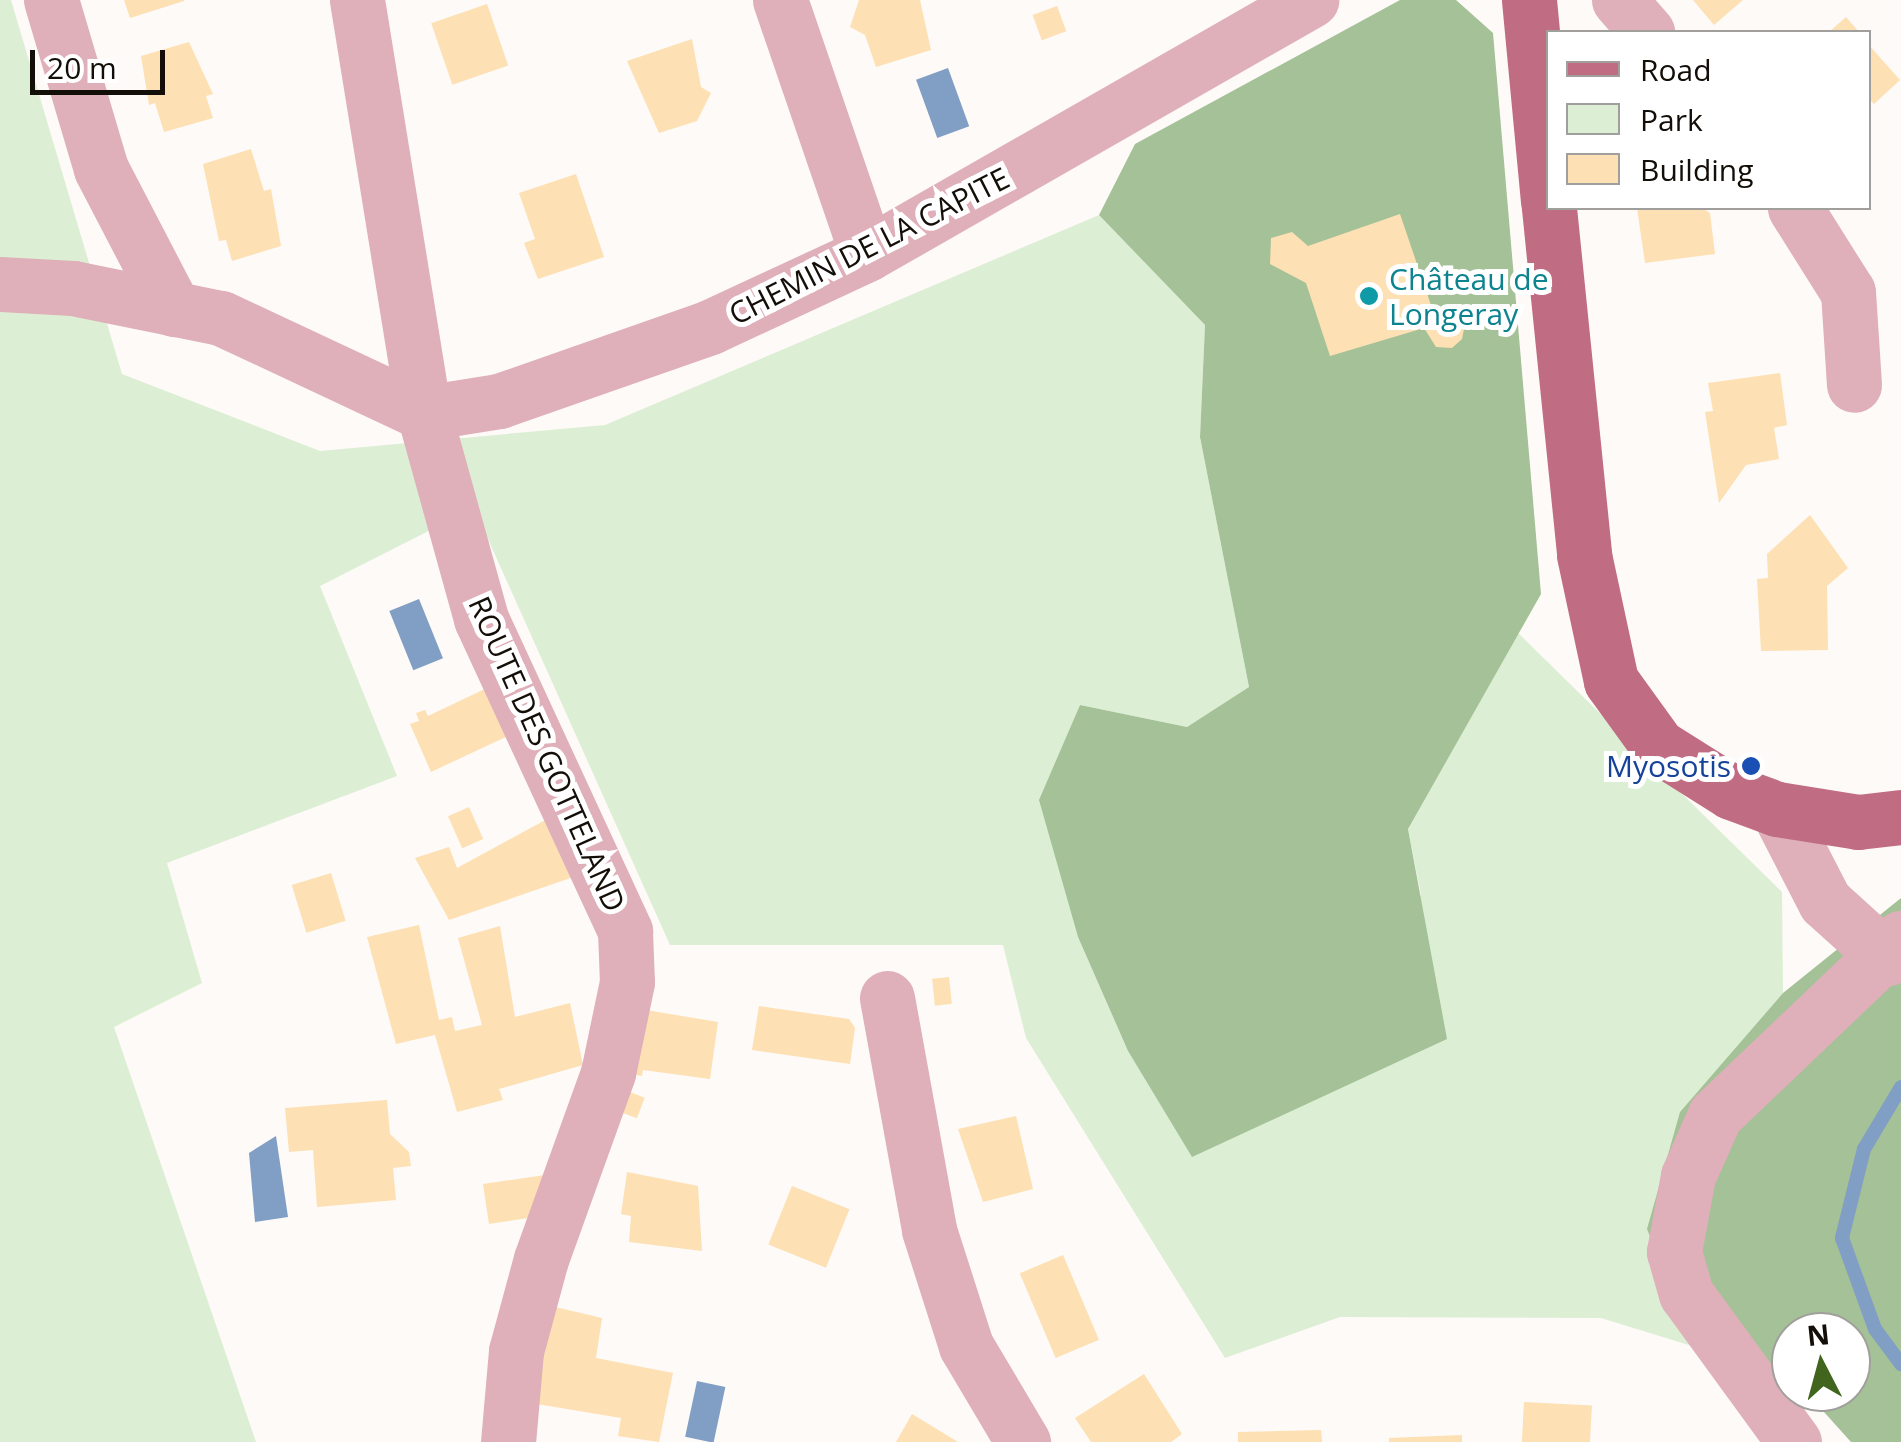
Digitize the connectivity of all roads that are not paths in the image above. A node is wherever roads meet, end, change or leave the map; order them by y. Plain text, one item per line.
1 (51, 0) edge
2 (357, 0) edge
3 (780, 0) edge
4 (1311, 0) edge
5 (1529, 0) edge
6 (1619, 0) edge
7 (1644, 30) edge
8 (1546, 174) edge
9 (1550, 210) edge
10 (1796, 210) edge
11 (867, 254) junction
12 (0, 284) edge
13 (174, 308) junction
14 (1854, 384) dead end
15 (424, 413) junction
16 (1777, 810) junction
17 (1901, 817) edge
18 (1894, 948) edge
19 (887, 998) dead end
20 (508, 1442) edge
21 (1022, 1442) edge
22 (1794, 1442) edge

1 - 13 street
2 - 15 street, ROUTE DES GOTTELAND
3 - 11 street
4 - 11 street, CHEMIN DE LA CAPITE
5 - 8 main road
6 - 7 street
9 - 16 main road
10 - 14 street
11 - 15 street, CHEMIN DE LA CAPITE
12 - 13 street
13 - 15 street
15 - 20 street, ROUTE DES GOTTELAND
16 - 17 main road
16 - 18 street
18 - 22 street
19 - 21 street

